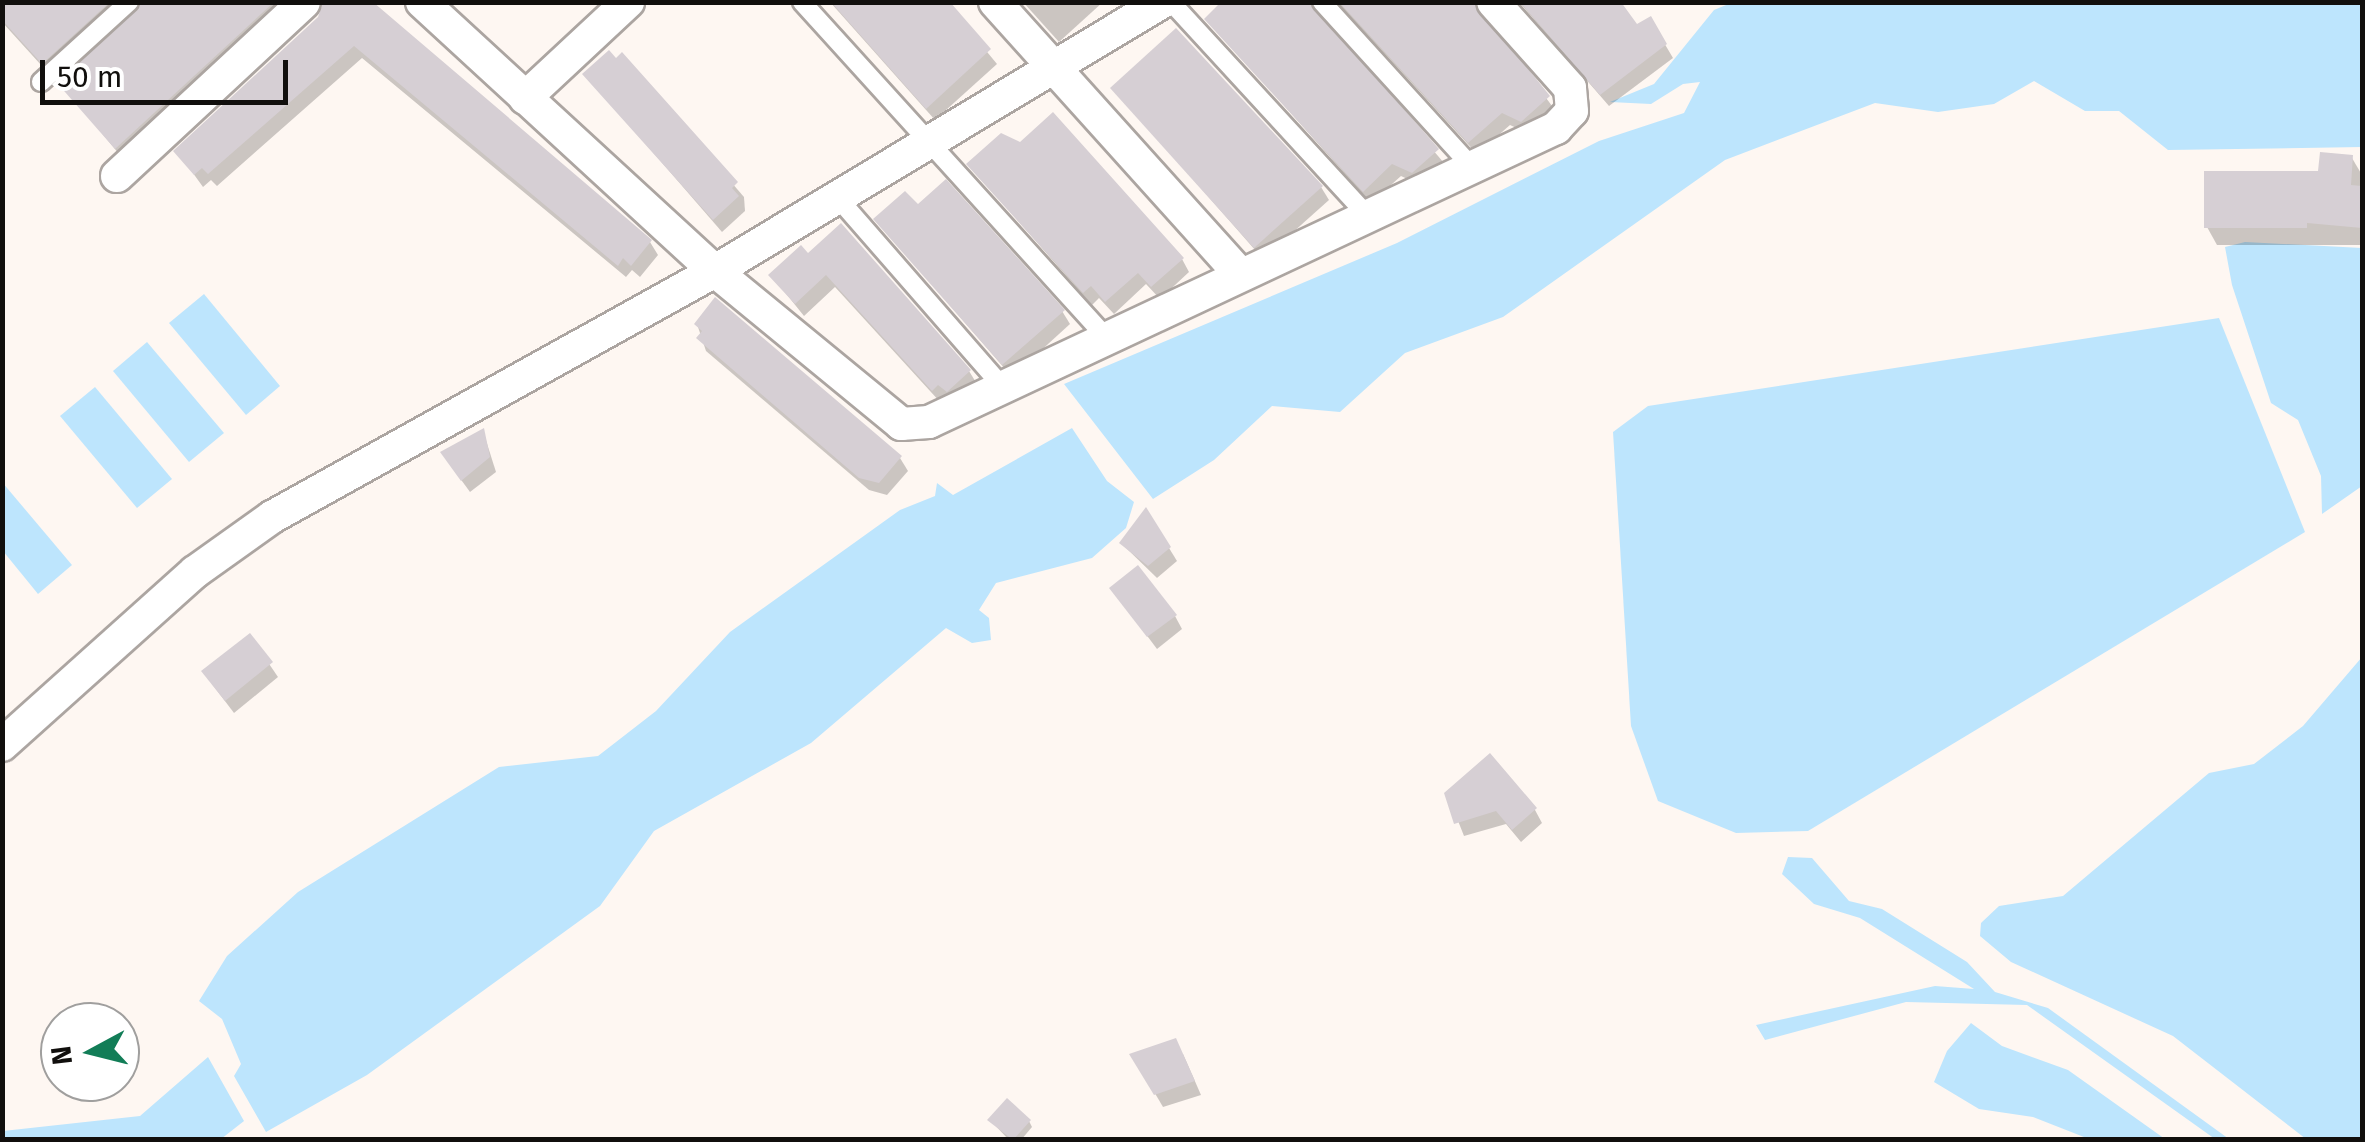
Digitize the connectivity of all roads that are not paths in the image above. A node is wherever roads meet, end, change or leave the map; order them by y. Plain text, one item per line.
1 (129, 2) edge
2 (304, 2) edge
3 (422, 2) edge
4 (628, 2) edge
5 (802, 2) edge
6 (995, 2) edge
7 (1162, 2) edge
8 (1171, 2) edge
9 (1322, 2) edge
10 (1493, 2) edge
11 (1054, 68) junction
12 (41, 82) dead end
13 (525, 98) junction
14 (930, 143) junction
15 (1472, 167) junction
16 (117, 176) dead end
17 (838, 197) junction
18 (1368, 216) junction
19 (715, 271) junction
20 (1241, 276) junction
21 (1107, 338) junction
22 (1003, 387) junction
23 (2, 745) edge

1 - 12 lane
2 - 16 street
3 - 13 street
4 - 13 street
5 - 14 lane
6 - 11 street
7 - 11 street
8 - 18 lane
9 - 15 lane
10 - 15 street
11 - 14 street
11 - 20 street
13 - 19 street
14 - 17 street
14 - 21 lane
15 - 18 street
17 - 19 street
17 - 22 lane
18 - 20 street
19 - 22 street
19 - 23 street
20 - 21 street
21 - 22 street

